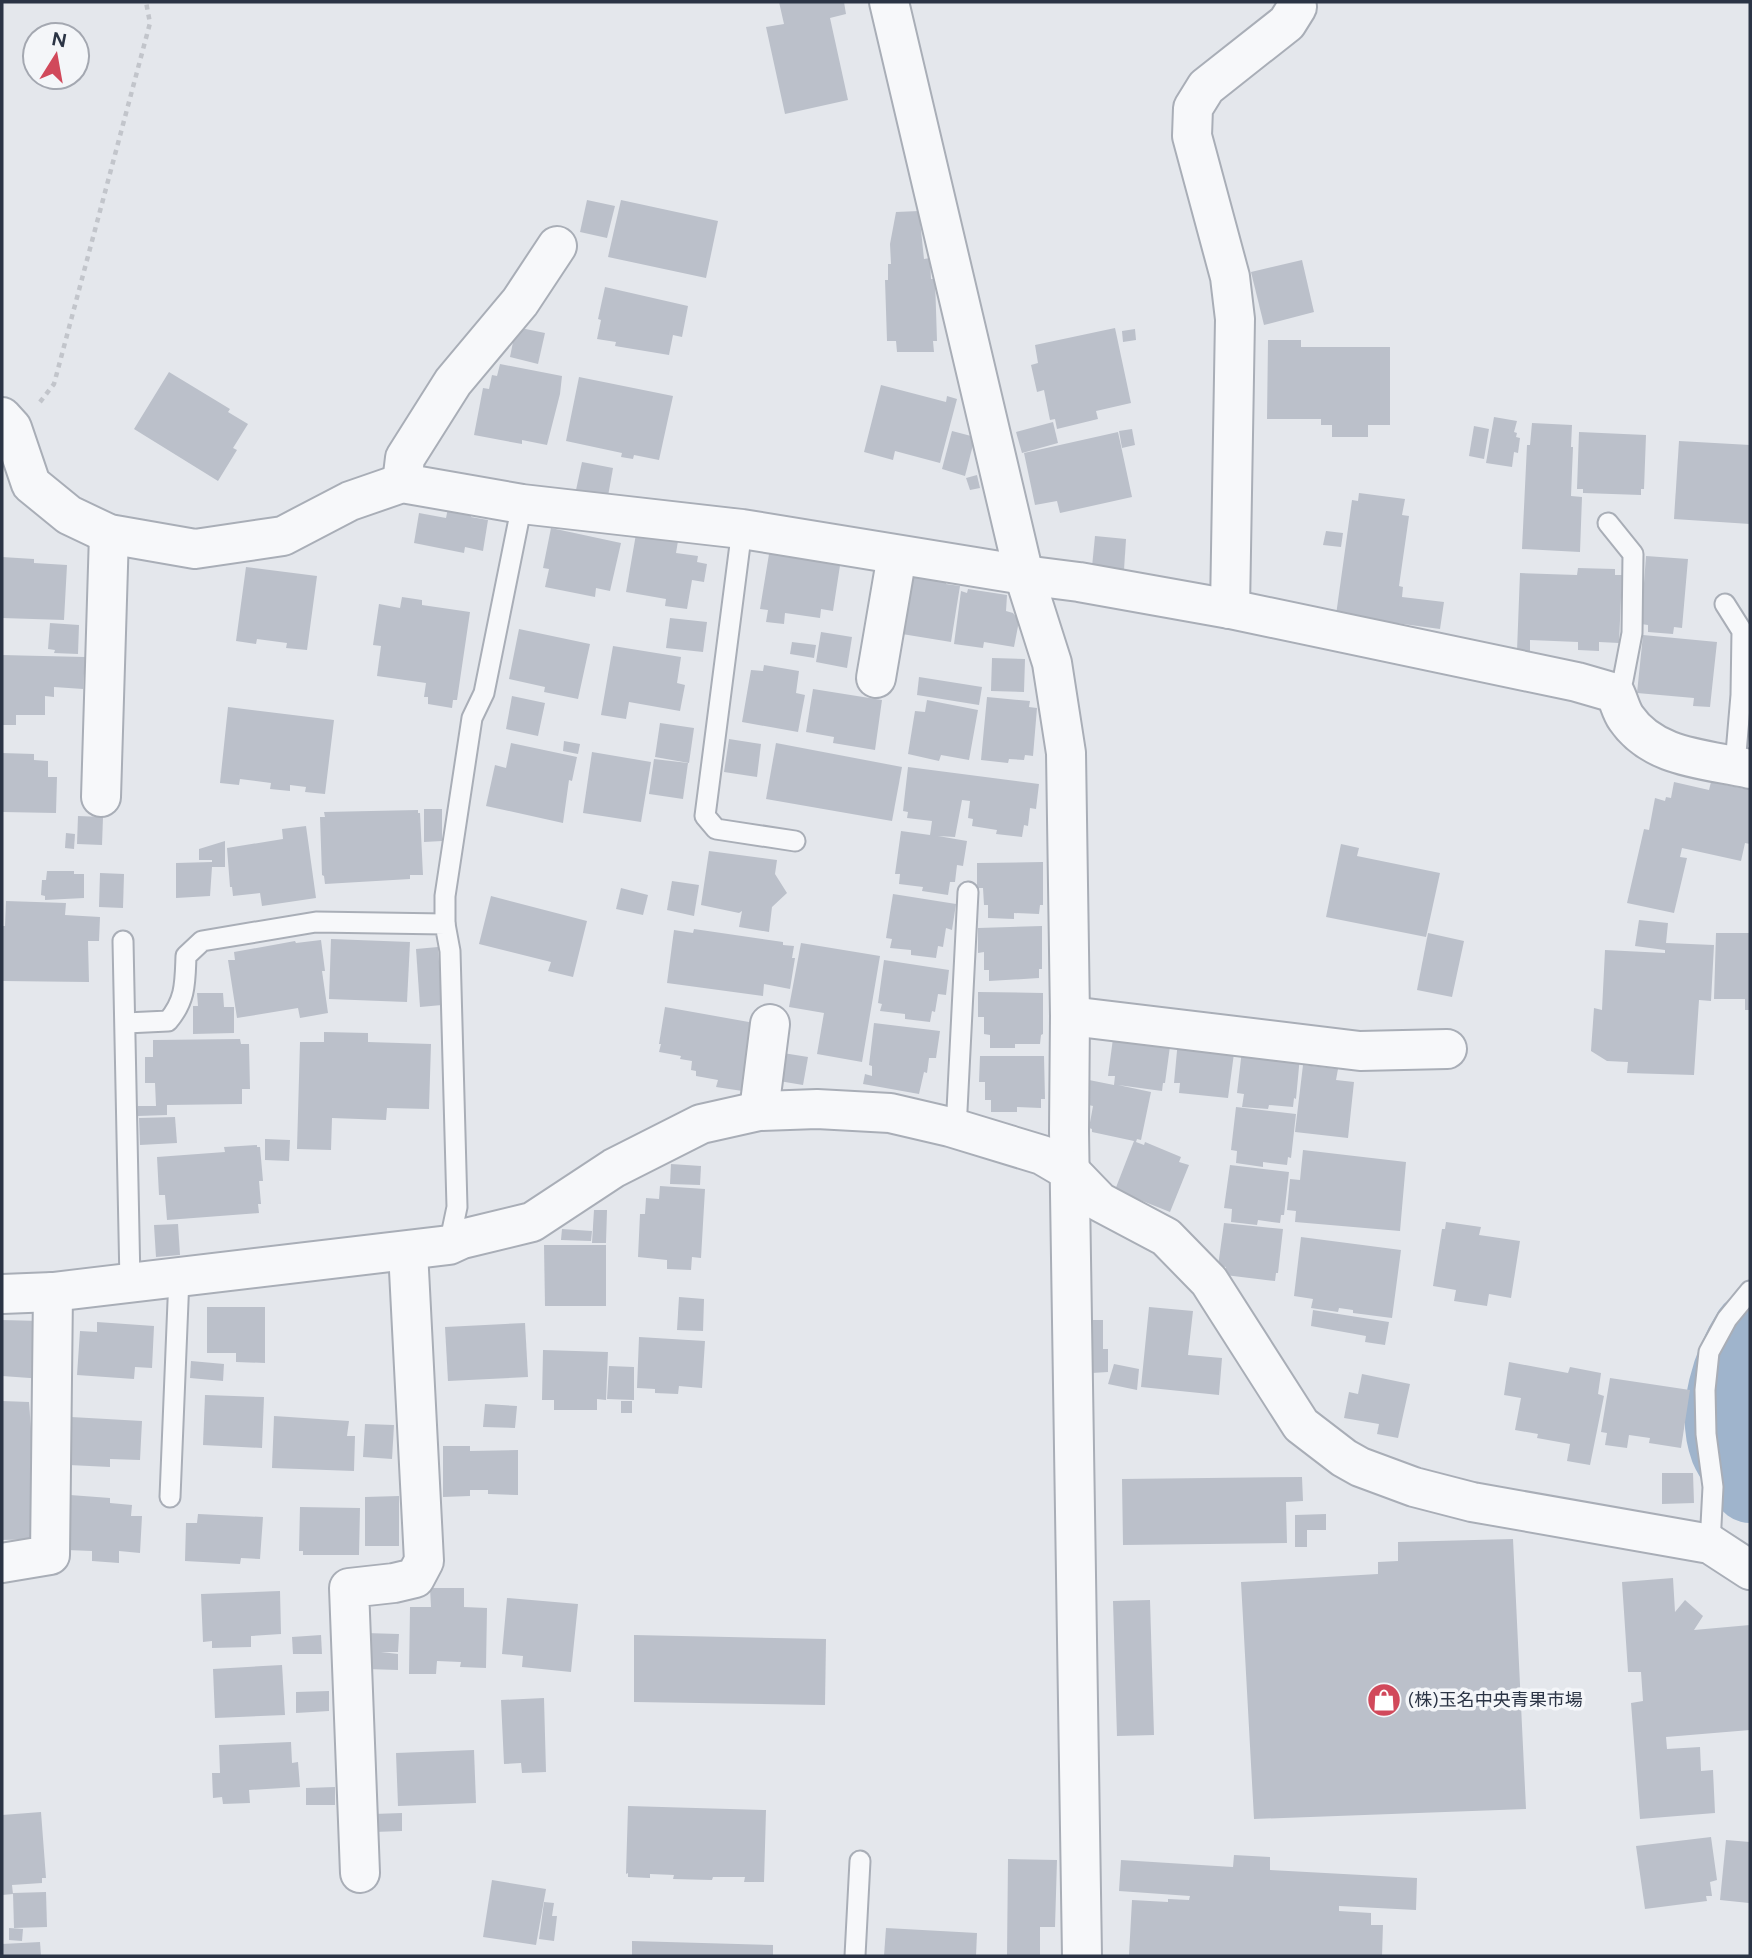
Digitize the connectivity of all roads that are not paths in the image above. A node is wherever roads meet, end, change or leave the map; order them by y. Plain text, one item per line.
1 (889, 2) edge
2 (1296, 2) edge
3 (557, 246) dead end
4 (7, 422) edge
5 (402, 483) junction
6 (522, 504) junction
7 (1608, 523) dead end
8 (742, 529) junction
9 (109, 534) junction
10 (897, 555) junction
11 (1024, 575) junction
12 (1725, 604) dead end
13 (1230, 609) junction
14 (878, 680) dead end
15 (1615, 693) junction
16 (1742, 767) edge
17 (101, 797) dead end
18 (795, 841) dead end
19 (968, 892) dead end
20 (445, 924) junction
21 (123, 941) dead end
22 (1070, 1016) junction
23 (126, 1023) junction
24 (770, 1024) dead end
25 (1447, 1049) dead end
26 (759, 1111) junction
27 (956, 1130) junction
28 (1071, 1171) junction
29 (449, 1245) junction
30 (408, 1251) junction
31 (179, 1278) junction
32 (130, 1282) junction
33 (1750, 1291) edge
34 (53, 1292) junction
35 (2, 1294) edge
36 (170, 1497) dead end
37 (1710, 1544) junction
38 (2, 1563) edge
39 (1750, 1570) edge
40 (860, 1861) dead end
41 (360, 1873) dead end
42 (855, 1956) edge
43 (1082, 1956) edge

1 - 11 street
2 - 13 street
3 - 5 street
4 - 9 street
5 - 6 street
5 - 9 street
6 - 8 street
6 - 20 lane
7 - 15 lane
8 - 10 street
8 - 18 lane
9 - 17 street
10 - 11 street
10 - 14 street
11 - 13 street
11 - 22 street
12 - 16 lane
13 - 15 street
15 - 16 street
19 - 27 lane
20 - 23 lane
20 - 29 lane
21 - 23 lane
22 - 25 street
22 - 28 street
23 - 32 lane
24 - 26 street
26 - 27 street
26 - 29 street
27 - 28 street
28 - 37 street
28 - 43 street
29 - 30 street
30 - 31 street
30 - 41 street
31 - 32 street
31 - 36 lane
32 - 34 street
33 - 37 lane
34 - 35 street
34 - 38 street
37 - 39 street
40 - 42 lane

